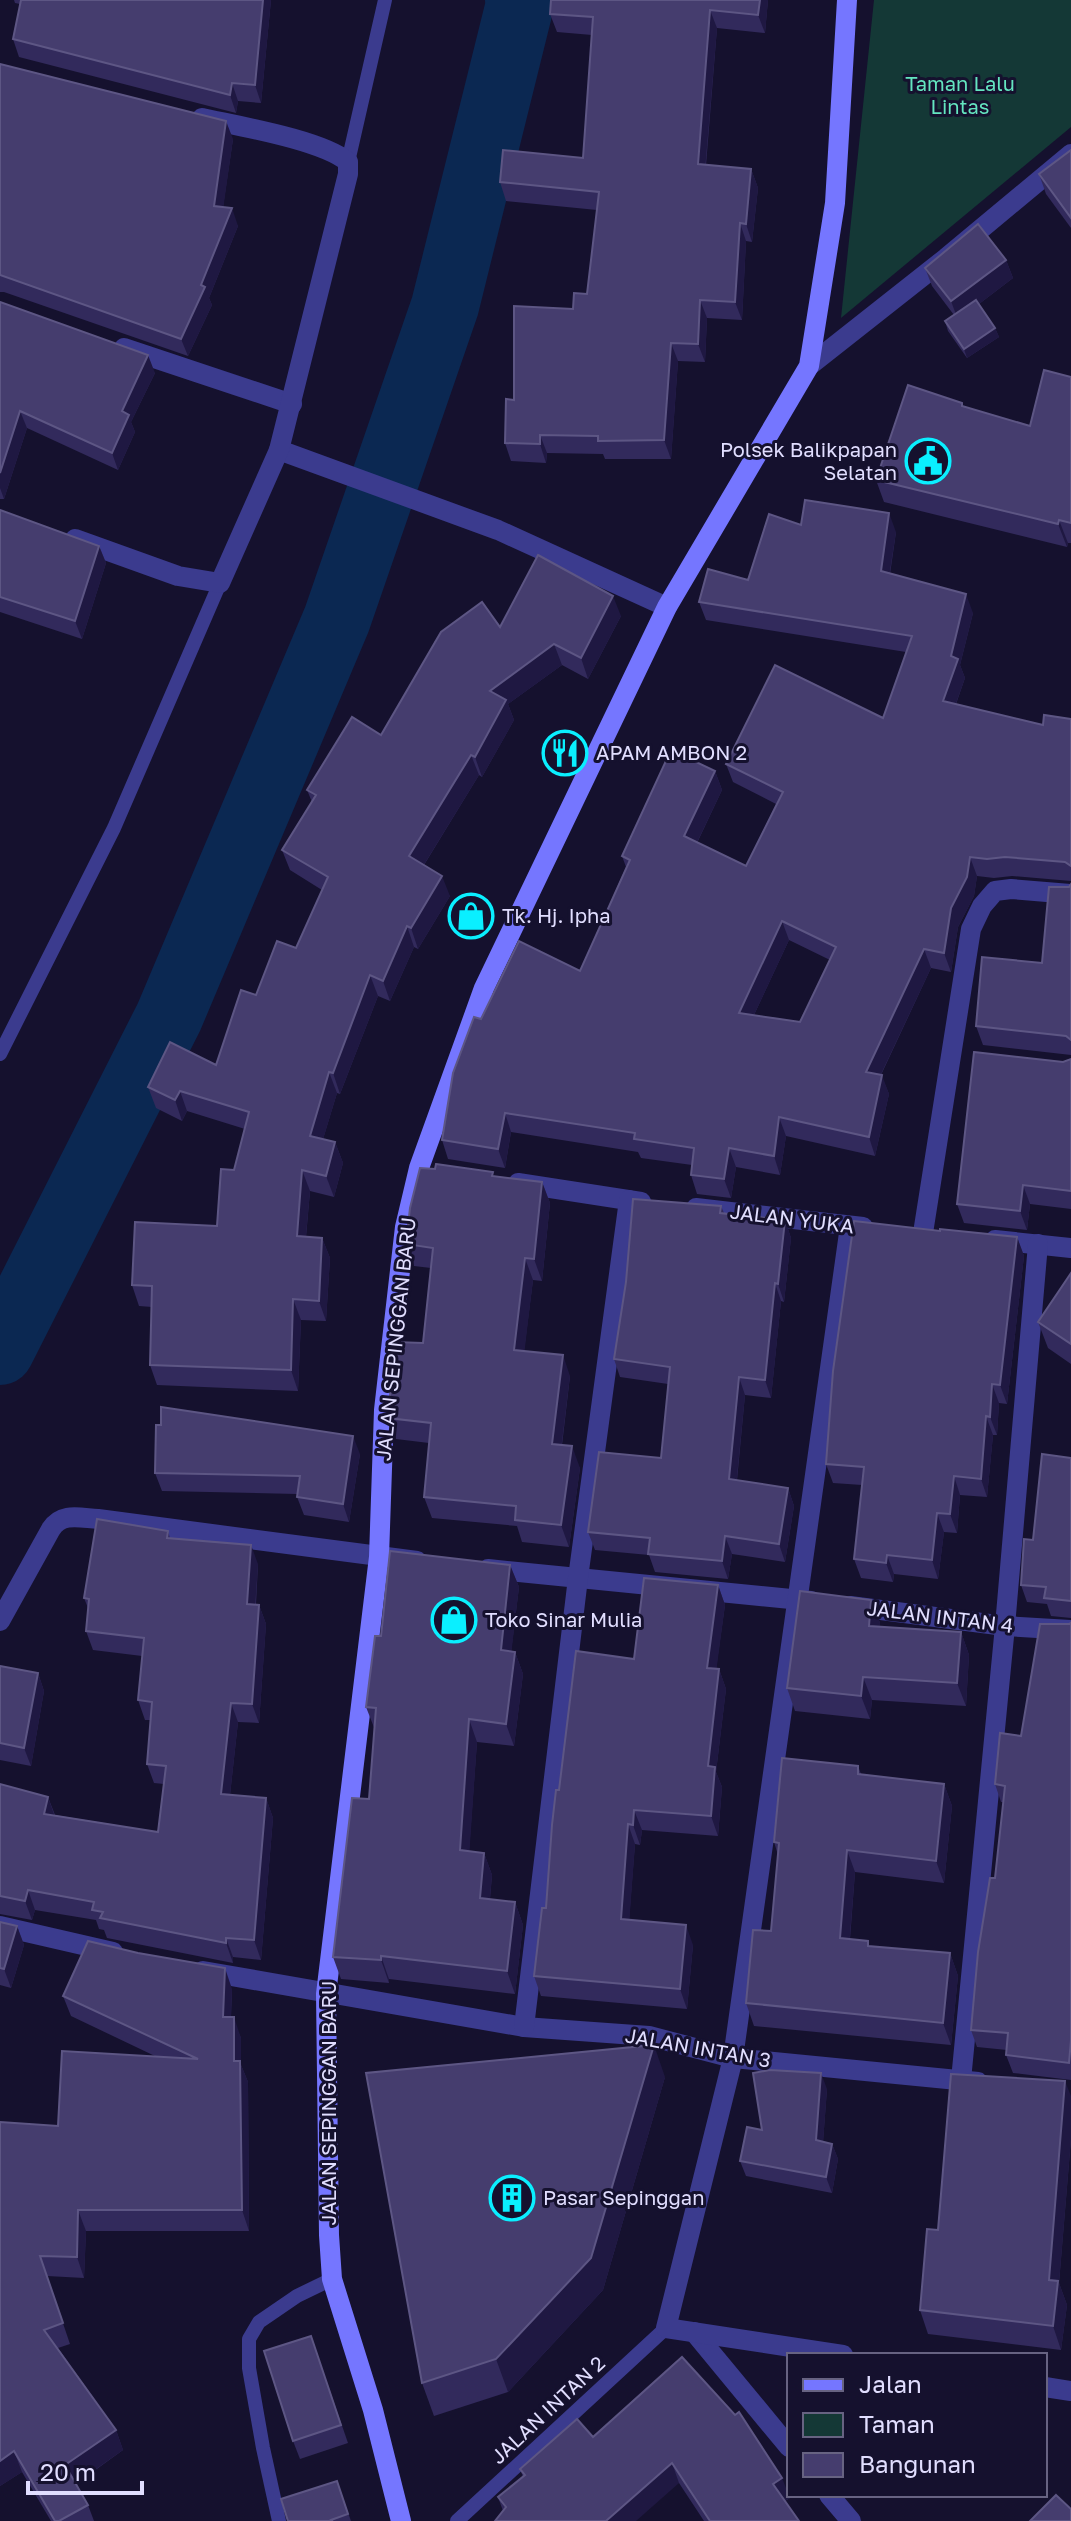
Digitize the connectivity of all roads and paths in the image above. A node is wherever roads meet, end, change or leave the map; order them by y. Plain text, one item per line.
1 (385, 0) edge
2 (847, 0) edge
3 (182, 113) edge
4 (1071, 154) edge
5 (348, 162) junction
6 (104, 341) edge
7 (809, 366) junction
8 (292, 404) junction
9 (279, 450) junction
10 (59, 533) edge
11 (220, 583) junction
12 (667, 607) junction
13 (1071, 894) edge
14 (0, 1054) edge
15 (494, 1180) edge
16 (629, 1200) junction
17 (850, 1226) junction
18 (879, 1229) edge
19 (923, 1233) edge
20 (980, 1239) edge
21 (1038, 1244) junction
22 (1071, 1248) edge
23 (379, 1557) junction
24 (440, 1564) edge
25 (471, 1567) edge
26 (578, 1578) junction
27 (798, 1599) junction
28 (0, 1621) edge
29 (1005, 1626) junction
30 (1071, 1630) edge
31 (0, 1926) edge
32 (133, 1957) edge
33 (178, 1966) edge
34 (326, 1994) junction
35 (524, 2027) junction
36 (733, 2058) junction
37 (961, 2080) junction
38 (992, 2083) edge
39 (332, 2279) junction
40 (666, 2328) junction
41 (694, 2332) junction
42 (830, 2353) edge
43 (1047, 2387) edge
44 (1071, 2391) edge
45 (787, 2445) edge
46 (831, 2497) edge
47 (279, 2521) edge
48 (401, 2521) edge
49 (457, 2521) edge
50 (851, 2521) edge

1 - 5 lane
2 - 7 street, JALAN SEPINGGAN BARU
3 - 5 street
4 - 7 street
5 - 8 street
6 - 8 street
7 - 12 street, JALAN SEPINGGAN BARU
8 - 9 street
9 - 11 street
9 - 12 street
10 - 11 street
11 - 14 lane
12 - 23 street, JALAN SEPINGGAN BARU
13 - 19 street
15 - 16 street, JALAN YUKA
16 - 17 street, JALAN YUKA
16 - 26 street
17 - 18 street, JALAN YUKA
17 - 27 street
20 - 21 street
21 - 22 street
21 - 29 street
23 - 24 street
23 - 28 street
23 - 34 street, JALAN SEPINGGAN BARU
25 - 26 street, JALAN INTAN 4
26 - 27 street, JALAN INTAN 4
26 - 35 street
27 - 29 street, JALAN INTAN 4
27 - 36 street
29 - 30 street, JALAN INTAN 4
29 - 37 street
31 - 32 street
33 - 34 street, JALAN INTAN 3
34 - 35 street, JALAN INTAN 3
34 - 39 street, JALAN SEPINGGAN BARU
35 - 36 street, JALAN INTAN 3
36 - 37 street, JALAN INTAN 3
36 - 40 street
37 - 38 street, JALAN INTAN 3
39 - 47 lane
39 - 48 street, JALAN SEPINGGAN BARU
40 - 41 street
40 - 49 lane, JALAN INTAN 2
41 - 42 street
41 - 45 street
43 - 44 street
46 - 50 street

